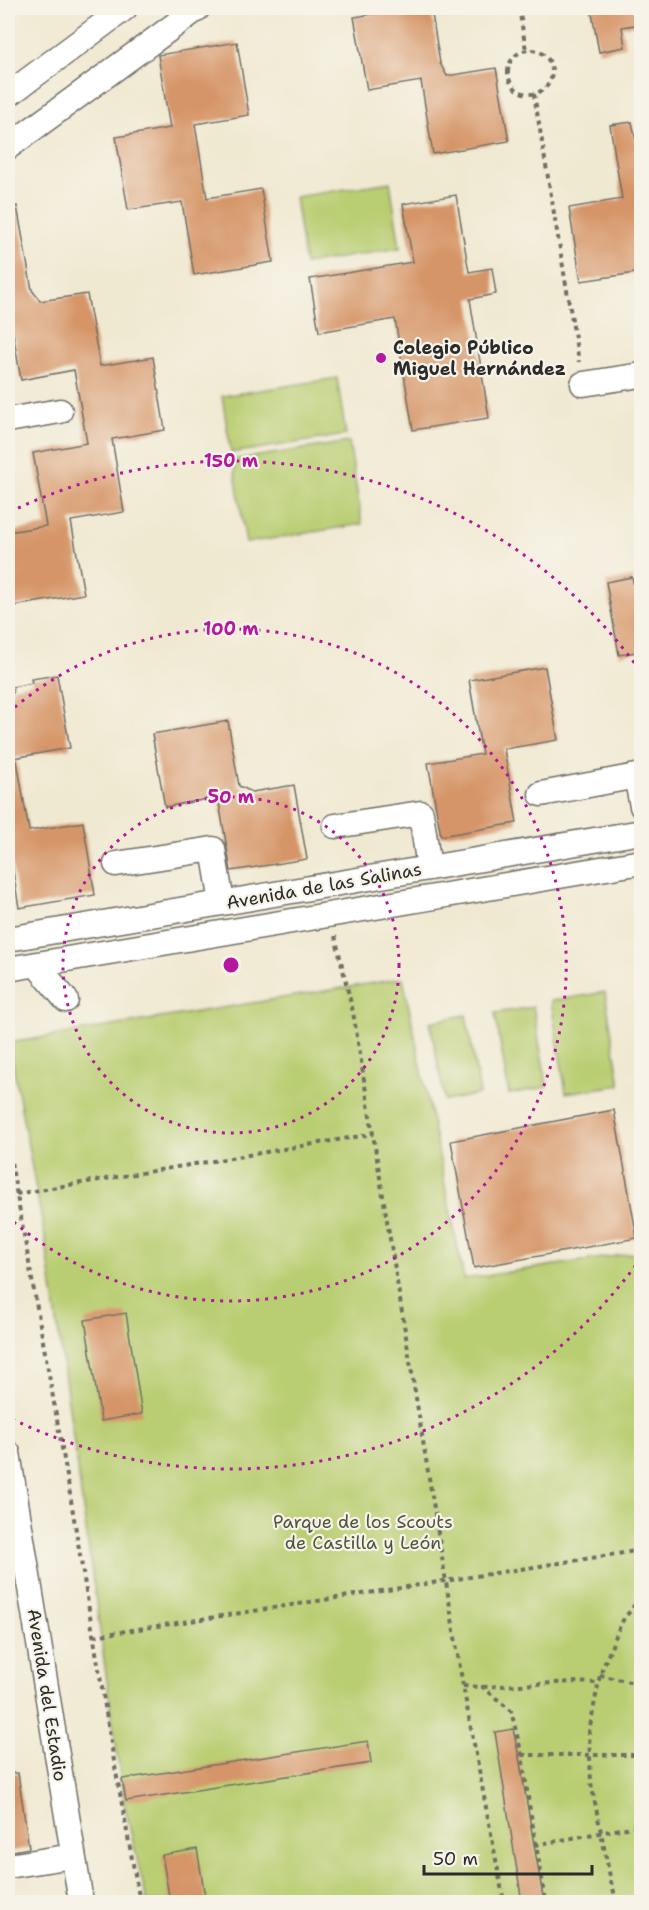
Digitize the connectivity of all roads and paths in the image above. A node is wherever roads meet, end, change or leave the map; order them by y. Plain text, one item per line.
1 (125, 8) edge
2 (198, 8) edge
3 (519, 8) edge
4 (526, 50) junction
5 (8, 94) edge
6 (534, 94) junction
7 (8, 147) edge
8 (642, 375) edge
9 (583, 384) joint
10 (60, 411) dead end
11 (8, 420) edge
12 (639, 776) edge
13 (541, 794) dead end
14 (642, 806) edge
15 (335, 826) dead end
16 (642, 832) edge
17 (642, 862) edge
18 (116, 864) dead end
19 (429, 868) junction
20 (222, 903) junction
21 (329, 915) junction
22 (8, 939) edge
23 (36, 964) junction
24 (8, 969) edge
25 (66, 1000) dead end
26 (373, 1134) junction
27 (8, 1144) edge
28 (16, 1194) junction
29 (9, 1467) edge
30 (642, 1550) edge
31 (446, 1580) junction
32 (642, 1595) edge
33 (94, 1636) junction
34 (600, 1675) junction
35 (599, 1683) junction
36 (642, 1685) edge
37 (464, 1686) junction
38 (483, 1687) junction
39 (590, 1754) junction
40 (522, 1755) junction
41 (642, 1755) edge
42 (642, 1826) edge
43 (601, 1833) junction
44 (536, 1845) junction
45 (73, 1856) junction
46 (8, 1866) edge
47 (81, 1902) edge
48 (140, 1902) edge
49 (504, 1902) edge
50 (546, 1902) edge
51 (617, 1902) edge

1 - 5 street
2 - 7 street
3 - 4 path
4 - 6 path
4 - 6 path
6 - 9 path
8 - 9 street
10 - 11 street
12 - 13 street
12 - 14 street
15 - 19 street
16 - 19 street, Avenida de las Salinas
17 - 21 street, Avenida de las Salinas
18 - 20 street
19 - 20 street, Avenida de las Salinas
20 - 22 street, Avenida de las Salinas
21 - 23 street, Avenida de las Salinas
21 - 26 path
23 - 24 street, Avenida de las Salinas
23 - 25 street
26 - 28 path
26 - 31 path
27 - 28 path
28 - 33 path
29 - 45 street, Avenida del Estadio
30 - 31 path
31 - 33 path
31 - 37 path
32 - 34 path
33 - 48 path
34 - 35 path
34 - 36 path
35 - 38 path
35 - 39 path
37 - 38 path
37 - 49 path
38 - 40 path
39 - 40 path
39 - 41 path
39 - 43 path
40 - 44 path
42 - 43 path
43 - 44 path
43 - 51 path
44 - 50 path
45 - 46 street
45 - 47 street, Avenida del Estadio

